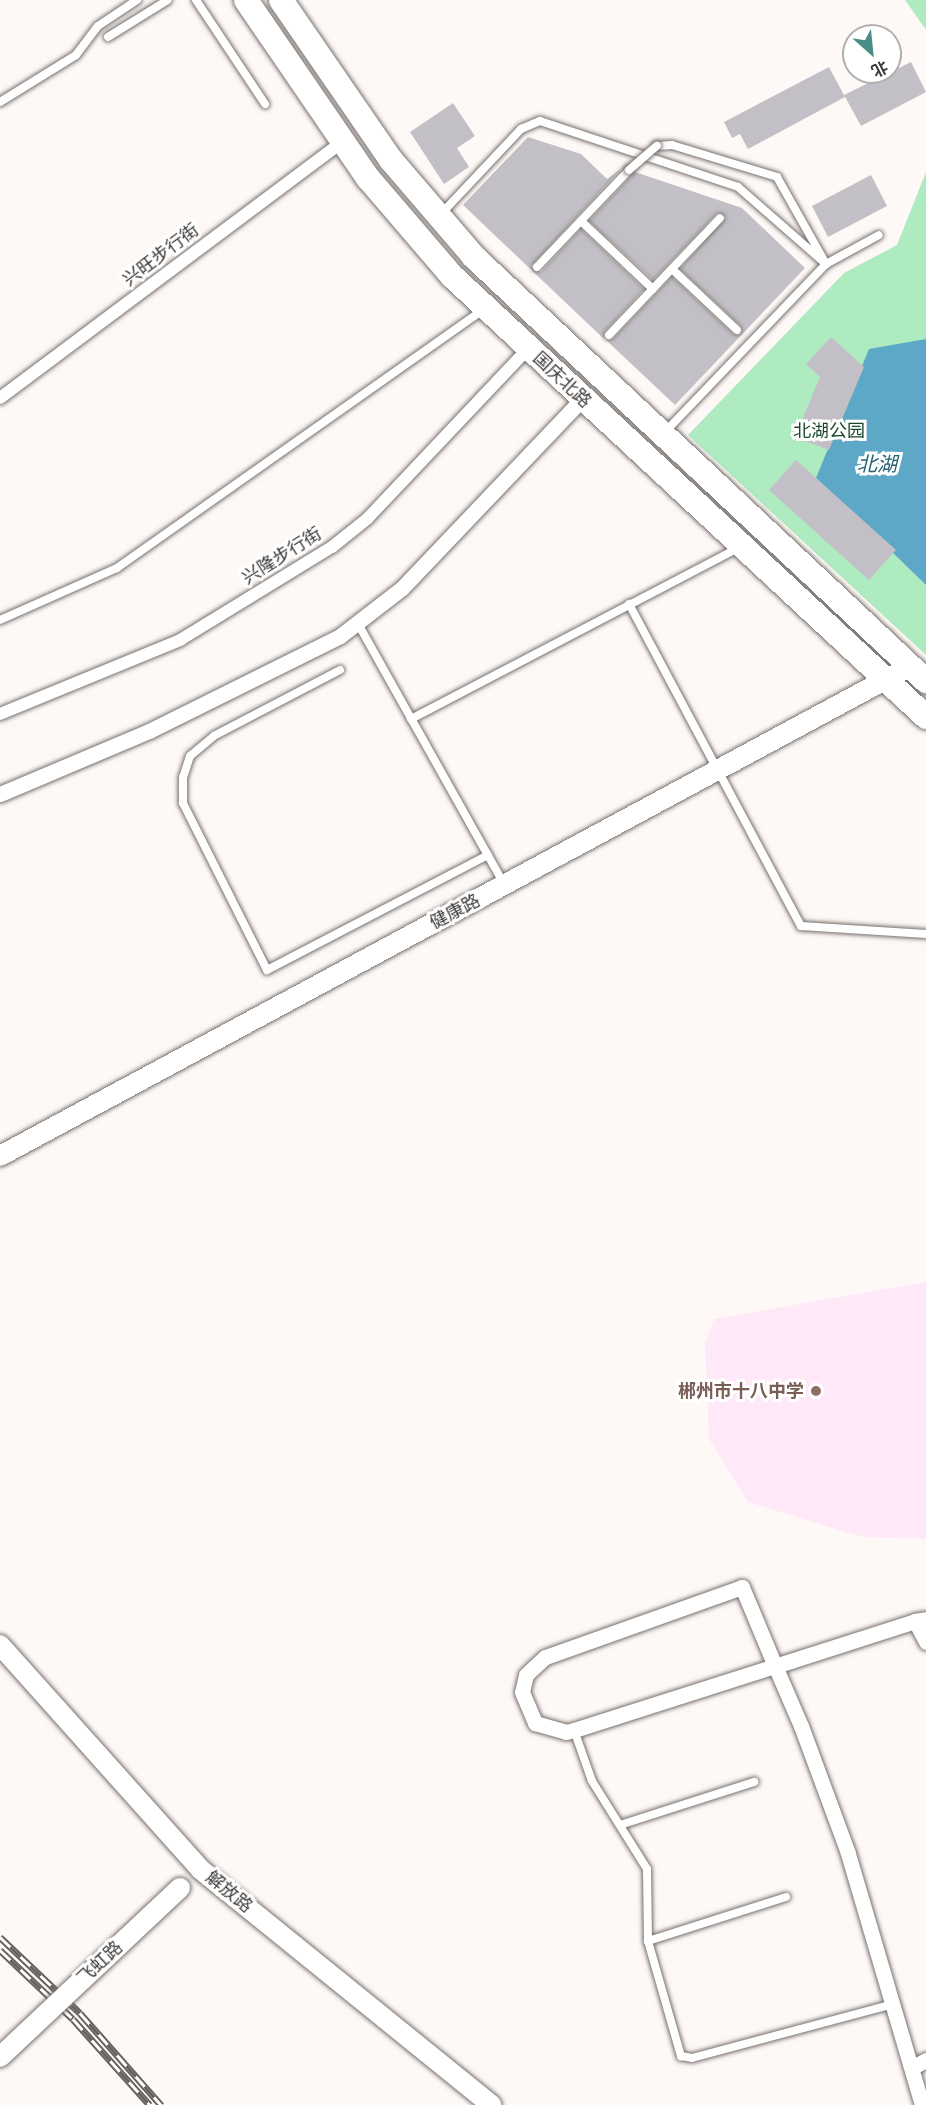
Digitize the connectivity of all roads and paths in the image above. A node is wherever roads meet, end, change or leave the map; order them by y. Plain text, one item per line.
1 (137, 0) edge
2 (168, 0) edge
3 (196, 0) edge
4 (246, 0) edge
5 (281, 0) edge
6 (108, 37) dead end
7 (0, 102) edge
8 (265, 104) dead end
9 (343, 141) junction
10 (437, 218) junction
11 (720, 218) dead end
12 (581, 221) junction
13 (879, 236) dead end
14 (826, 264) junction
15 (537, 267) dead end
16 (672, 269) junction
17 (653, 289) junction
18 (485, 309) junction
19 (737, 330) dead end
20 (609, 335) dead end
21 (528, 349) junction
22 (0, 398) edge
23 (582, 399) junction
24 (662, 436) junction
25 (739, 547) junction
26 (629, 604) junction
27 (0, 620) edge
28 (357, 622) junction
29 (340, 670) dead end
30 (917, 674) edge
31 (882, 682) junction
32 (0, 714) edge
33 (926, 717) edge
34 (411, 719) junction
35 (720, 769) junction
36 (0, 794) edge
37 (488, 855) junction
38 (505, 885) junction
39 (926, 934) edge
40 (0, 1156) edge
41 (921, 1620) edge
42 (926, 1642) edge
43 (0, 1645) edge
44 (775, 1666) junction
45 (574, 1730) junction
46 (754, 1782) dead end
47 (623, 1824) junction
48 (200, 1869) junction
49 (786, 1897) dead end
50 (648, 1941) junction
51 (895, 2003) junction
52 (0, 2057) edge
53 (919, 2064) edge
54 (491, 2105) edge
55 (921, 2105) edge

1 - 7 lane
2 - 6 lane
3 - 8 lane
4 - 9 main road, 国庆北路
5 - 10 main road, 国庆北路
9 - 18 main road, 国庆北路
9 - 22 street, 兴旺步行街
10 - 14 lane
10 - 24 main road, 国庆北路
11 - 16 lane
12 - 14 lane, bridge
12 - 15 lane
12 - 17 lane
13 - 14 lane
14 - 24 lane
16 - 17 lane
16 - 19 lane
17 - 20 lane
18 - 21 main road, 国庆北路
18 - 27 lane
21 - 23 main road, 国庆北路
21 - 32 street, 兴隆步行街
23 - 25 main road, 国庆北路
23 - 28 street
24 - 30 main road, 国庆北路
25 - 26 lane
25 - 31 main road, 国庆北路
26 - 34 lane
26 - 35 lane
28 - 34 lane
28 - 36 street
29 - 37 lane
30 - 31 street, 健康路
31 - 33 main road, 国庆北路
31 - 35 street, 健康路
34 - 37 lane
35 - 38 street, 健康路
35 - 39 lane
37 - 38 lane
38 - 40 street, 健康路
41 - 42 street
41 - 44 street
43 - 48 street, 解放路
44 - 45 street
44 - 45 street
44 - 51 street
45 - 47 lane
46 - 47 lane
47 - 50 lane
48 - 52 street, 飞虹路, bridge
48 - 54 street, 解放路
49 - 50 lane
50 - 51 lane
51 - 53 street
53 - 55 street

